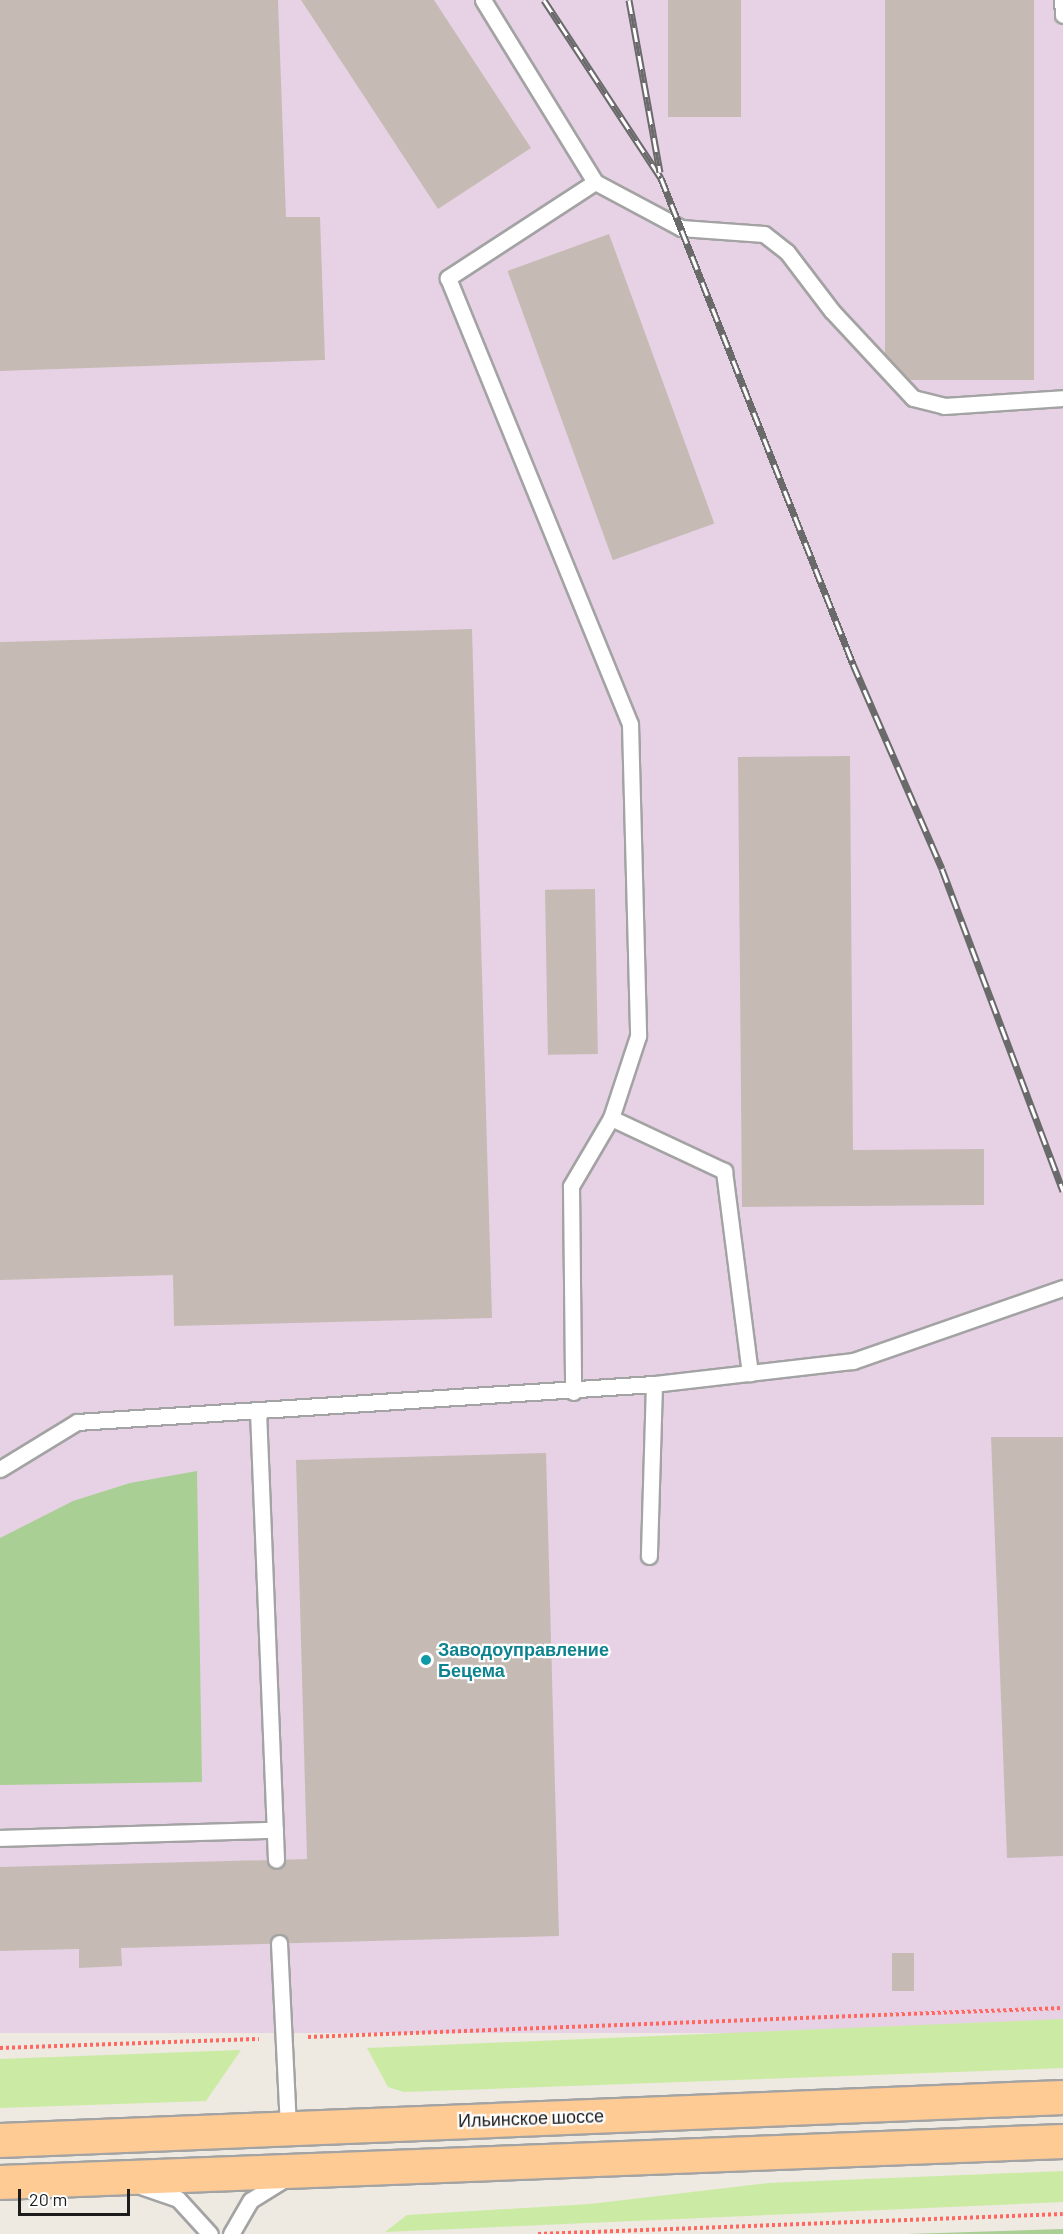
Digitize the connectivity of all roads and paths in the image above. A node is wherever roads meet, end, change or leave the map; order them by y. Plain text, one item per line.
1 (483, 0) edge
2 (1062, 0) edge
3 (1063, 15) edge
4 (595, 182) junction
5 (1063, 398) edge
6 (611, 1118) junction
7 (1063, 1288) edge
8 (750, 1373) junction
9 (654, 1384) junction
10 (573, 1392) junction
11 (258, 1411) junction
12 (0, 1469) edge
13 (649, 1556) dead end
14 (275, 1830) junction
15 (0, 1838) edge
16 (276, 1860) dead end
17 (279, 1943) dead end
18 (1063, 2008) edge
19 (283, 2038) junction
20 (0, 2048) edge
21 (1063, 2097) edge
22 (288, 2127) junction
23 (0, 2140) edge
24 (1063, 2141) edge
25 (314, 2168) junction
26 (90, 2178) junction
27 (0, 2182) edge
28 (1063, 2214) edge
29 (210, 2234) edge
30 (231, 2234) edge
31 (538, 2234) edge

1 - 4 lane
2 - 3 lane
4 - 5 lane
4 - 6 lane
6 - 8 lane
6 - 10 lane
7 - 8 lane
8 - 9 lane
9 - 10 lane
9 - 13 lane
10 - 11 lane
11 - 12 lane
11 - 14 lane
14 - 15 lane
14 - 16 lane
17 - 19 lane
18 - 19 path
19 - 20 path
19 - 22 lane
21 - 22 main road, Ильинское шоссе
22 - 23 main road, Ильинское шоссе
24 - 25 main road
25 - 26 main road
25 - 30 lane
26 - 27 main road
26 - 29 lane
28 - 31 path

